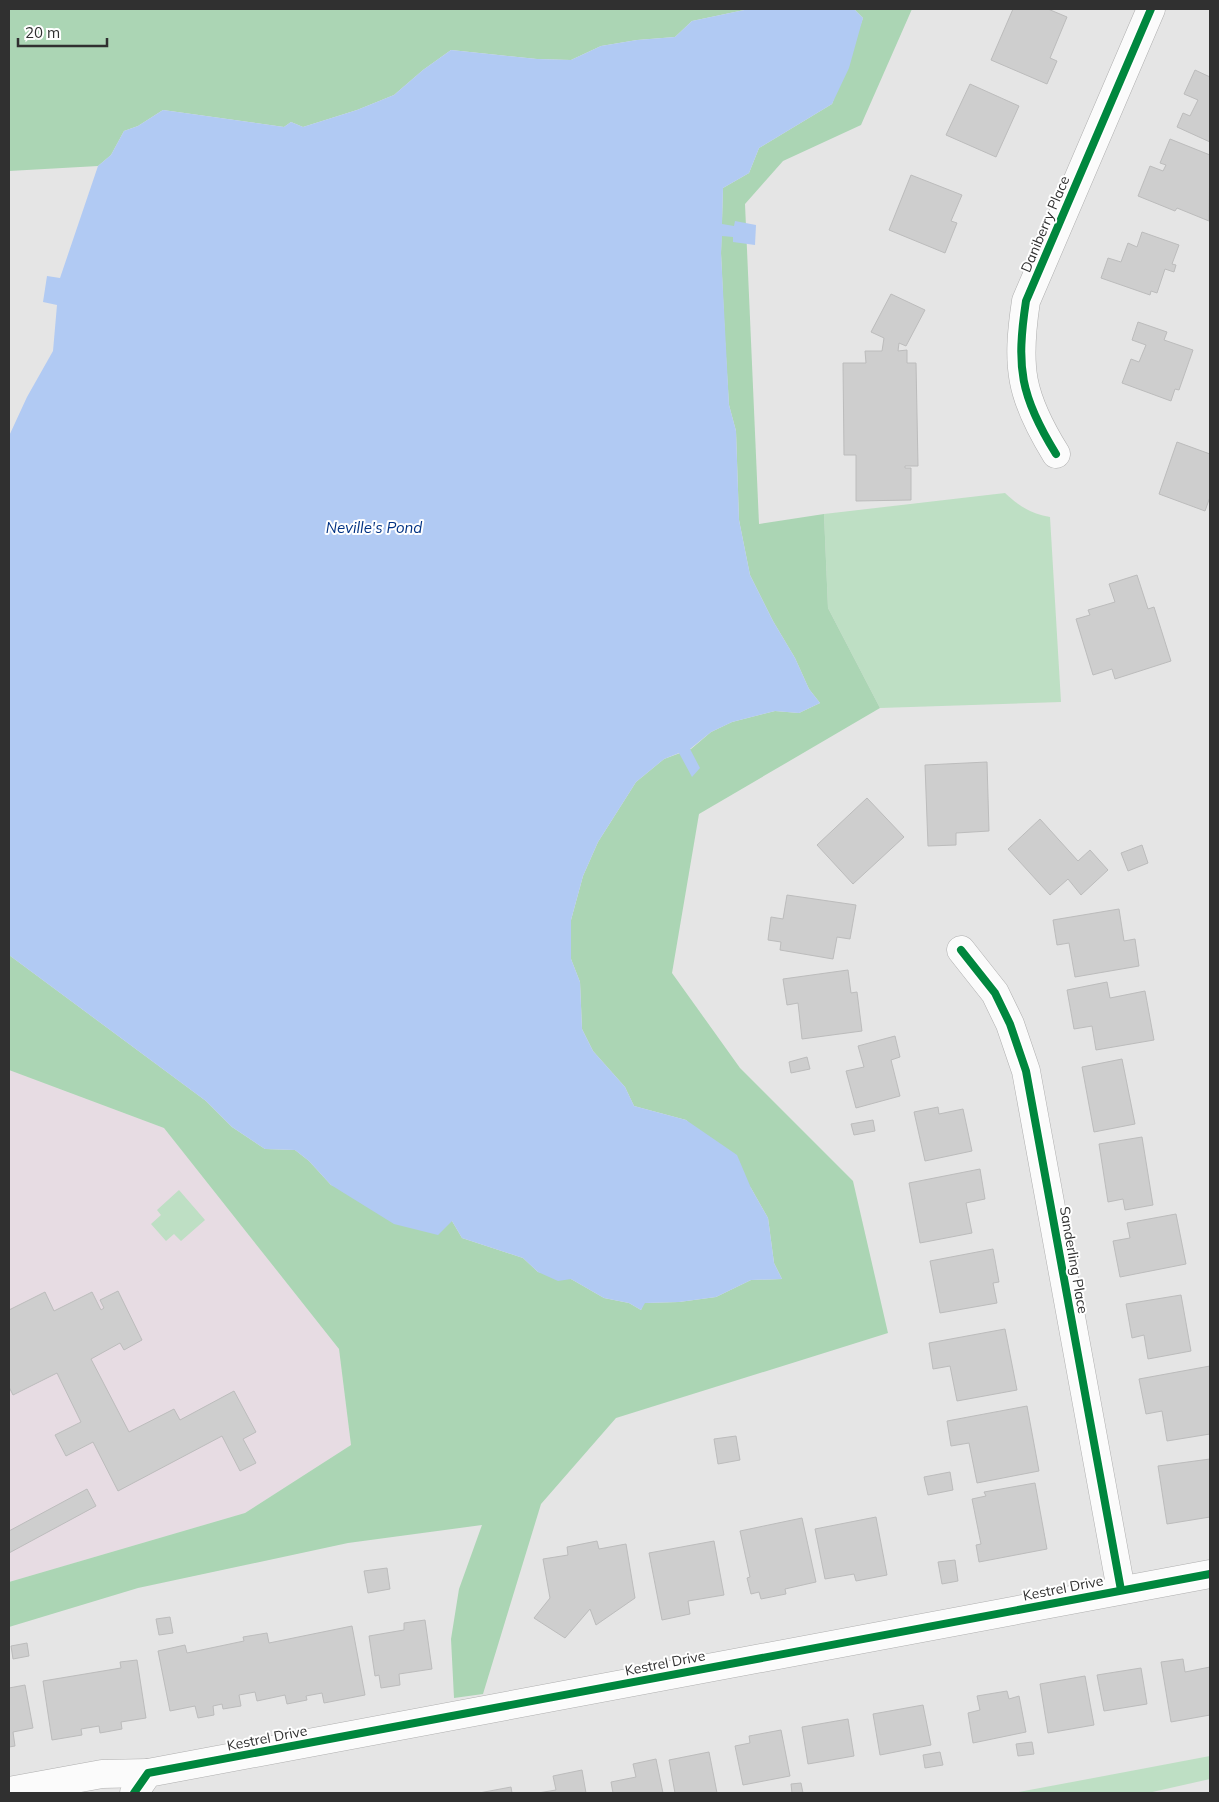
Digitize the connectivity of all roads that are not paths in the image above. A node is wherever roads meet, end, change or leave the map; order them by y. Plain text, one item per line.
1 (1151, 9) edge
2 (1056, 454) dead end
3 (961, 950) dead end
4 (1210, 1574) edge
5 (1121, 1590) junction
6 (141, 1783) edge
7 (9, 1791) edge

1 - 2 street, Daniberry Place
3 - 5 street, Sanderling Place
4 - 5 street, Kestrel Drive
5 - 6 street, Kestrel Drive
6 - 7 street, Kestrel Drive

